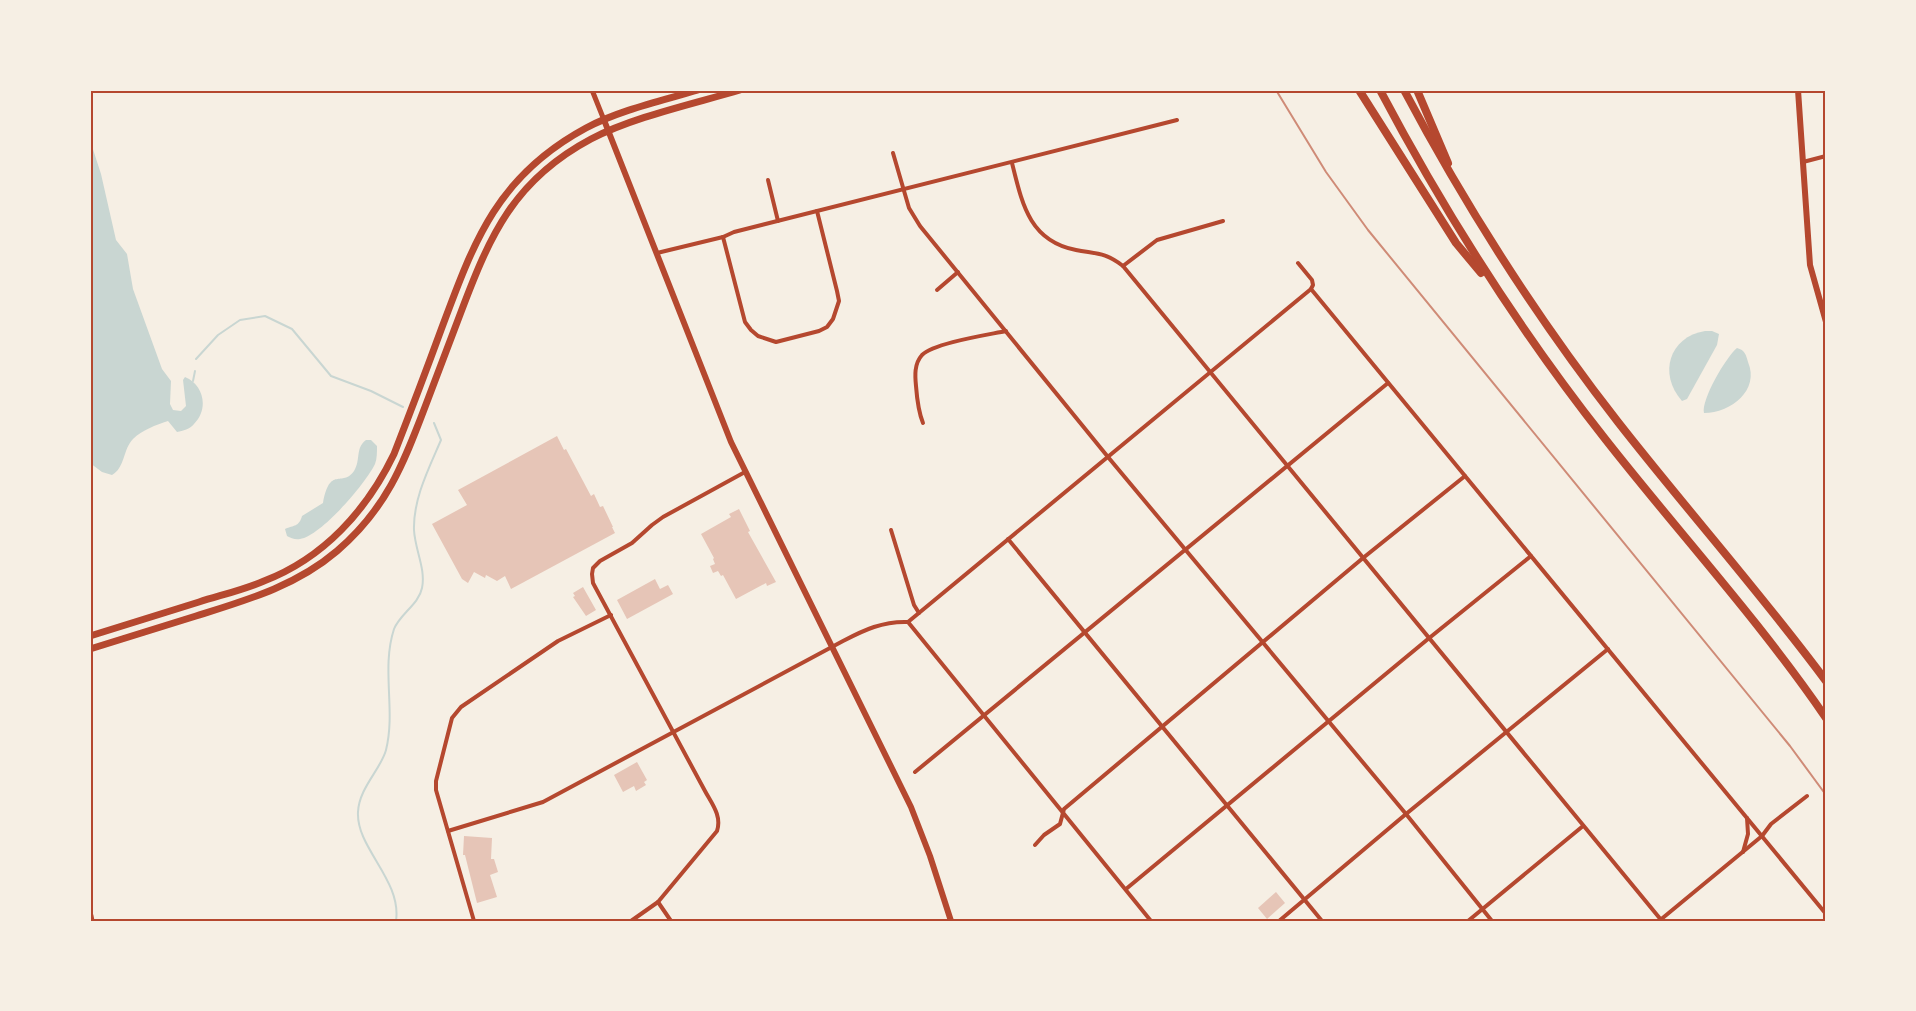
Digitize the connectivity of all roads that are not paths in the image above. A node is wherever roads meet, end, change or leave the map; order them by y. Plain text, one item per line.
1 (592, 90) edge
2 (698, 90) edge
3 (740, 90) edge
4 (1359, 90) edge
5 (1380, 90) edge
6 (1404, 90) edge
7 (1417, 90) edge
8 (1798, 90) edge
9 (604, 120) junction
10 (1177, 120) dead end
11 (609, 132) junction
12 (893, 153) dead end
13 (1826, 156) edge
14 (1802, 162) junction
15 (1012, 163) junction
16 (768, 180) dead end
17 (903, 189) junction
18 (1460, 192) junction
19 (817, 211) junction
20 (778, 221) junction
21 (1223, 221) dead end
22 (723, 237) junction
23 (656, 254) junction
24 (1298, 262) dead end
25 (1123, 266) junction
26 (958, 272) junction
27 (1311, 289) junction
28 (937, 290) dead end
29 (1503, 299) junction
30 (1826, 322) edge
31 (1006, 331) junction
32 (1209, 372) junction
33 (1388, 383) junction
34 (923, 423) dead end
35 (1108, 457) junction
36 (1287, 467) junction
37 (745, 472) junction
38 (1465, 476) junction
39 (891, 530) dead end
40 (1008, 539) junction
41 (1187, 549) junction
42 (1531, 556) junction
43 (1363, 558) junction
44 (919, 613) junction
45 (611, 615) junction
46 (908, 622) junction
47 (1085, 633) junction
48 (90, 636) edge
49 (1428, 639) junction
50 (1263, 643) junction
51 (832, 647) junction
52 (90, 649) edge
53 (1608, 649) junction
54 (1826, 681) edge
55 (984, 717) junction
56 (1826, 718) edge
57 (1329, 721) junction
58 (1162, 726) junction
59 (674, 732) junction
60 (1507, 733) junction
61 (915, 772) dead end
62 (1807, 796) dead end
63 (1228, 806) junction
64 (1406, 814) junction
65 (1063, 815) junction
66 (1747, 817) junction
67 (1583, 826) junction
68 (448, 831) junction
69 (1762, 836) junction
70 (1035, 844) dead end
71 (1743, 852) junction
72 (1126, 890) junction
73 (1304, 899) junction
74 (658, 902) junction
75 (1482, 909) junction
76 (1826, 914) edge
77 (90, 916) edge
78 (92, 921) edge
79 (474, 921) edge
80 (631, 921) edge
81 (671, 921) edge
82 (951, 921) edge
83 (1151, 921) edge
84 (1279, 921) edge
85 (1322, 921) edge
86 (1468, 921) edge
87 (1492, 921) edge
88 (1661, 921) edge

1 - 9 street
2 - 9 main road
3 - 11 main road
4 - 29 highway
5 - 29 highway
6 - 18 highway
7 - 18 highway
8 - 14 main road
9 - 11 main road
9 - 48 main road
10 - 15 street
11 - 23 main road
11 - 52 main road
12 - 17 street
13 - 14 street
14 - 30 main road
15 - 17 street
15 - 25 street
16 - 20 street
17 - 19 street
17 - 26 street
18 - 54 highway
19 - 20 street
19 - 22 street
20 - 22 street
21 - 25 street
22 - 23 street
23 - 37 main road
24 - 27 street
25 - 32 street
26 - 28 street
26 - 31 street
27 - 32 street
27 - 33 street
29 - 56 highway
31 - 34 street
31 - 35 street
32 - 35 street
32 - 36 street
33 - 36 street
33 - 38 street
35 - 40 street
35 - 41 street
36 - 41 street
36 - 43 street
37 - 45 street
37 - 51 main road
38 - 42 street
38 - 43 street
39 - 44 street
40 - 44 street
40 - 47 street
41 - 47 street
41 - 50 street
42 - 49 street
42 - 53 street
43 - 49 street
43 - 50 street
44 - 46 street
45 - 59 street
45 - 68 street
46 - 51 street
46 - 55 street
47 - 55 street
47 - 58 street
49 - 57 street
49 - 60 street
50 - 57 street
50 - 58 street
51 - 59 street
51 - 82 main road
53 - 60 street
53 - 66 street
55 - 61 street
55 - 65 street
57 - 63 street
57 - 64 street
58 - 63 street
58 - 65 street
59 - 68 street
59 - 74 street
60 - 64 street
60 - 67 street
62 - 69 street
63 - 72 street
63 - 73 street
64 - 73 street
64 - 75 street
65 - 70 street
65 - 72 street
66 - 69 street
66 - 71 street
67 - 75 street
67 - 88 street
68 - 79 street
69 - 71 street
69 - 76 street
71 - 88 street
72 - 83 street
73 - 84 street
73 - 85 street
74 - 80 street
74 - 81 street
75 - 86 street
75 - 87 street
77 - 78 main road

